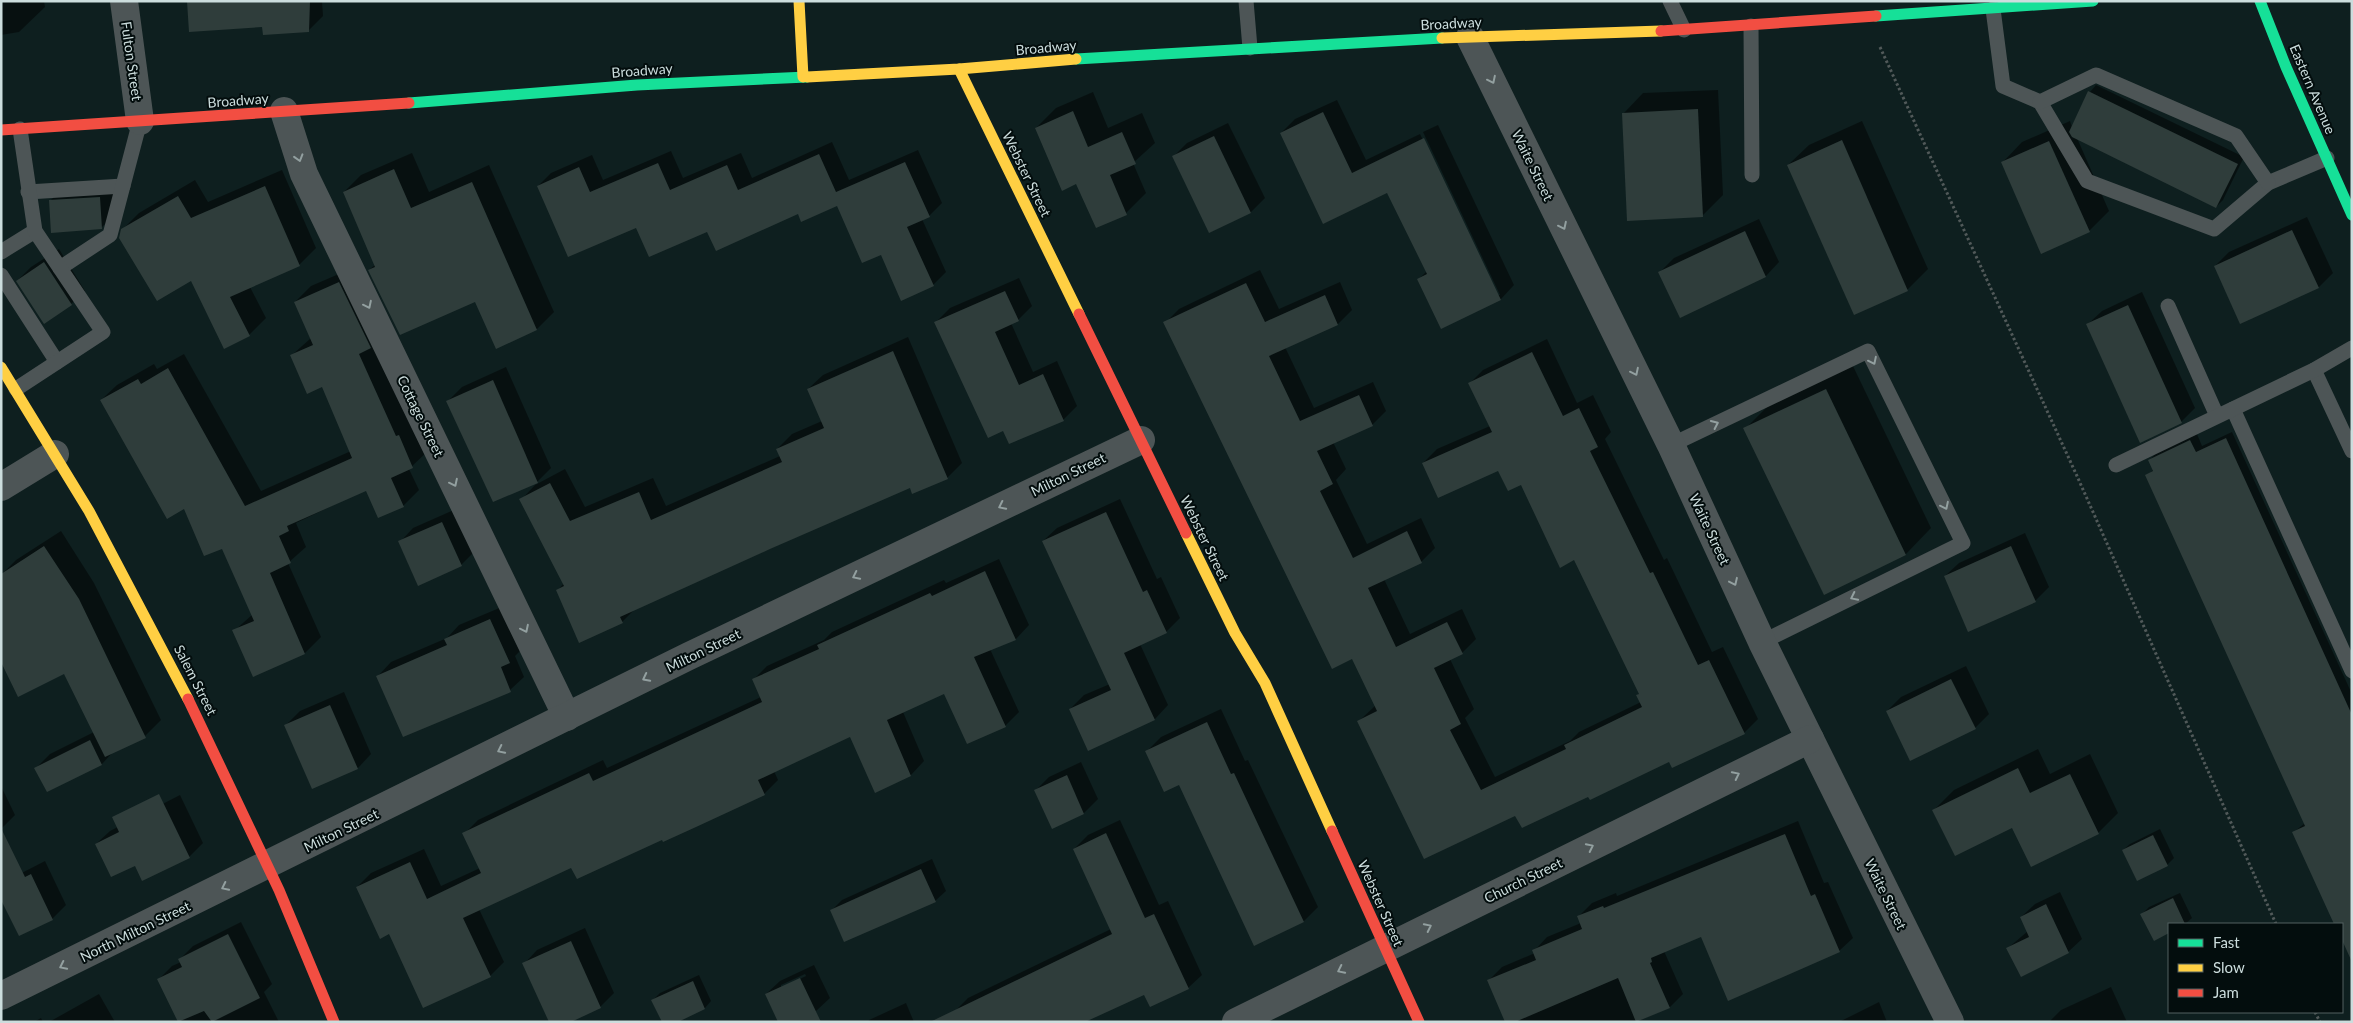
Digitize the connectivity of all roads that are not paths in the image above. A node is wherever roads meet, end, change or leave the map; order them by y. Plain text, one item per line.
1 (124, 1) edge
2 (798, 1) edge
3 (1246, 1) edge
4 (1670, 1) edge
5 (2093, 1) edge
6 (2260, 1) edge
7 (1937, 7) edge
8 (1993, 9) junction
9 (1751, 26) junction
10 (1684, 30) junction
11 (1470, 37) junction
12 (1250, 48) junction
13 (959, 69) junction
14 (803, 77) junction
15 (2040, 102) junction
16 (284, 112) junction
17 (140, 121) junction
18 (20, 129) junction
19 (1, 130) edge
20 (2327, 158) junction
21 (1752, 175) dead end
22 (2268, 183) junction
23 (123, 186) junction
24 (28, 192) junction
25 (2352, 215) edge
26 (35, 231) junction
27 (1, 252) edge
28 (60, 268) junction
29 (1, 275) edge
30 (2168, 306) dead end
31 (2352, 348) edge
32 (57, 362) junction
33 (1, 367) edge
34 (2314, 370) junction
35 (16, 389) junction
36 (2233, 409) junction
37 (2217, 416) junction
38 (1141, 440) junction
39 (1671, 445) junction
40 (2352, 451) edge
41 (55, 454) junction
42 (2116, 465) dead end
43 (1, 487) edge
44 (1762, 642) junction
45 (2352, 670) edge
46 (567, 717) junction
47 (1810, 739) junction
48 (269, 865) junction
49 (1385, 948) junction
50 (1, 996) edge
51 (334, 1022) edge
52 (1236, 1022) edge
53 (1419, 1022) edge
54 (1950, 1022) edge

1 - 17 street, Fulton Street
2 - 14 main road
3 - 12 lane
4 - 10 lane
5 - 8 main road, Broadway
6 - 20 main road, Eastern Avenue
7 - 8 main road, Broadway
7 - 9 main road, Broadway
8 - 15 lane
9 - 10 main road, Broadway
9 - 21 lane
10 - 11 main road, Broadway
11 - 12 main road, Broadway
11 -> 39 street, Waite Street
12 - 13 main road, Broadway
13 - 14 main road, Broadway
13 - 38 main road, Webster Street
14 - 16 main road, Broadway
15 - 22 lane
15 - 22 lane
16 - 17 main road, Broadway
16 -> 46 street, Cottage Street
17 - 18 main road, Broadway
17 - 23 lane
18 - 19 main road, Broadway
18 - 24 lane
20 - 22 lane
20 - 25 main road, Eastern Avenue
23 - 24 lane
23 - 28 lane
24 - 26 lane
26 - 27 lane
26 - 28 lane
28 - 32 lane
29 - 32 lane
30 - 37 lane
31 - 34 lane
32 - 35 lane
33 - 35 main road, Salem Street
34 - 36 lane
34 - 40 lane
35 - 41 main road, Salem Street
36 - 37 lane
36 - 45 lane
37 - 42 lane
38 -> 46 street, Milton Street
38 - 49 main road, Webster Street
39 -> 44 street, Waite Street
39 -> 44 lane
41 - 43 street
41 - 48 main road, Salem Street
44 - 47 street, Waite Street
46 -> 48 street, Milton Street
49 -> 47 street, Church Street
47 - 54 street, Waite Street
48 -> 50 street, North Milton Street
48 - 51 main road, Salem Street
49 -> 52 street, Church Street
49 - 53 main road, Webster Street

